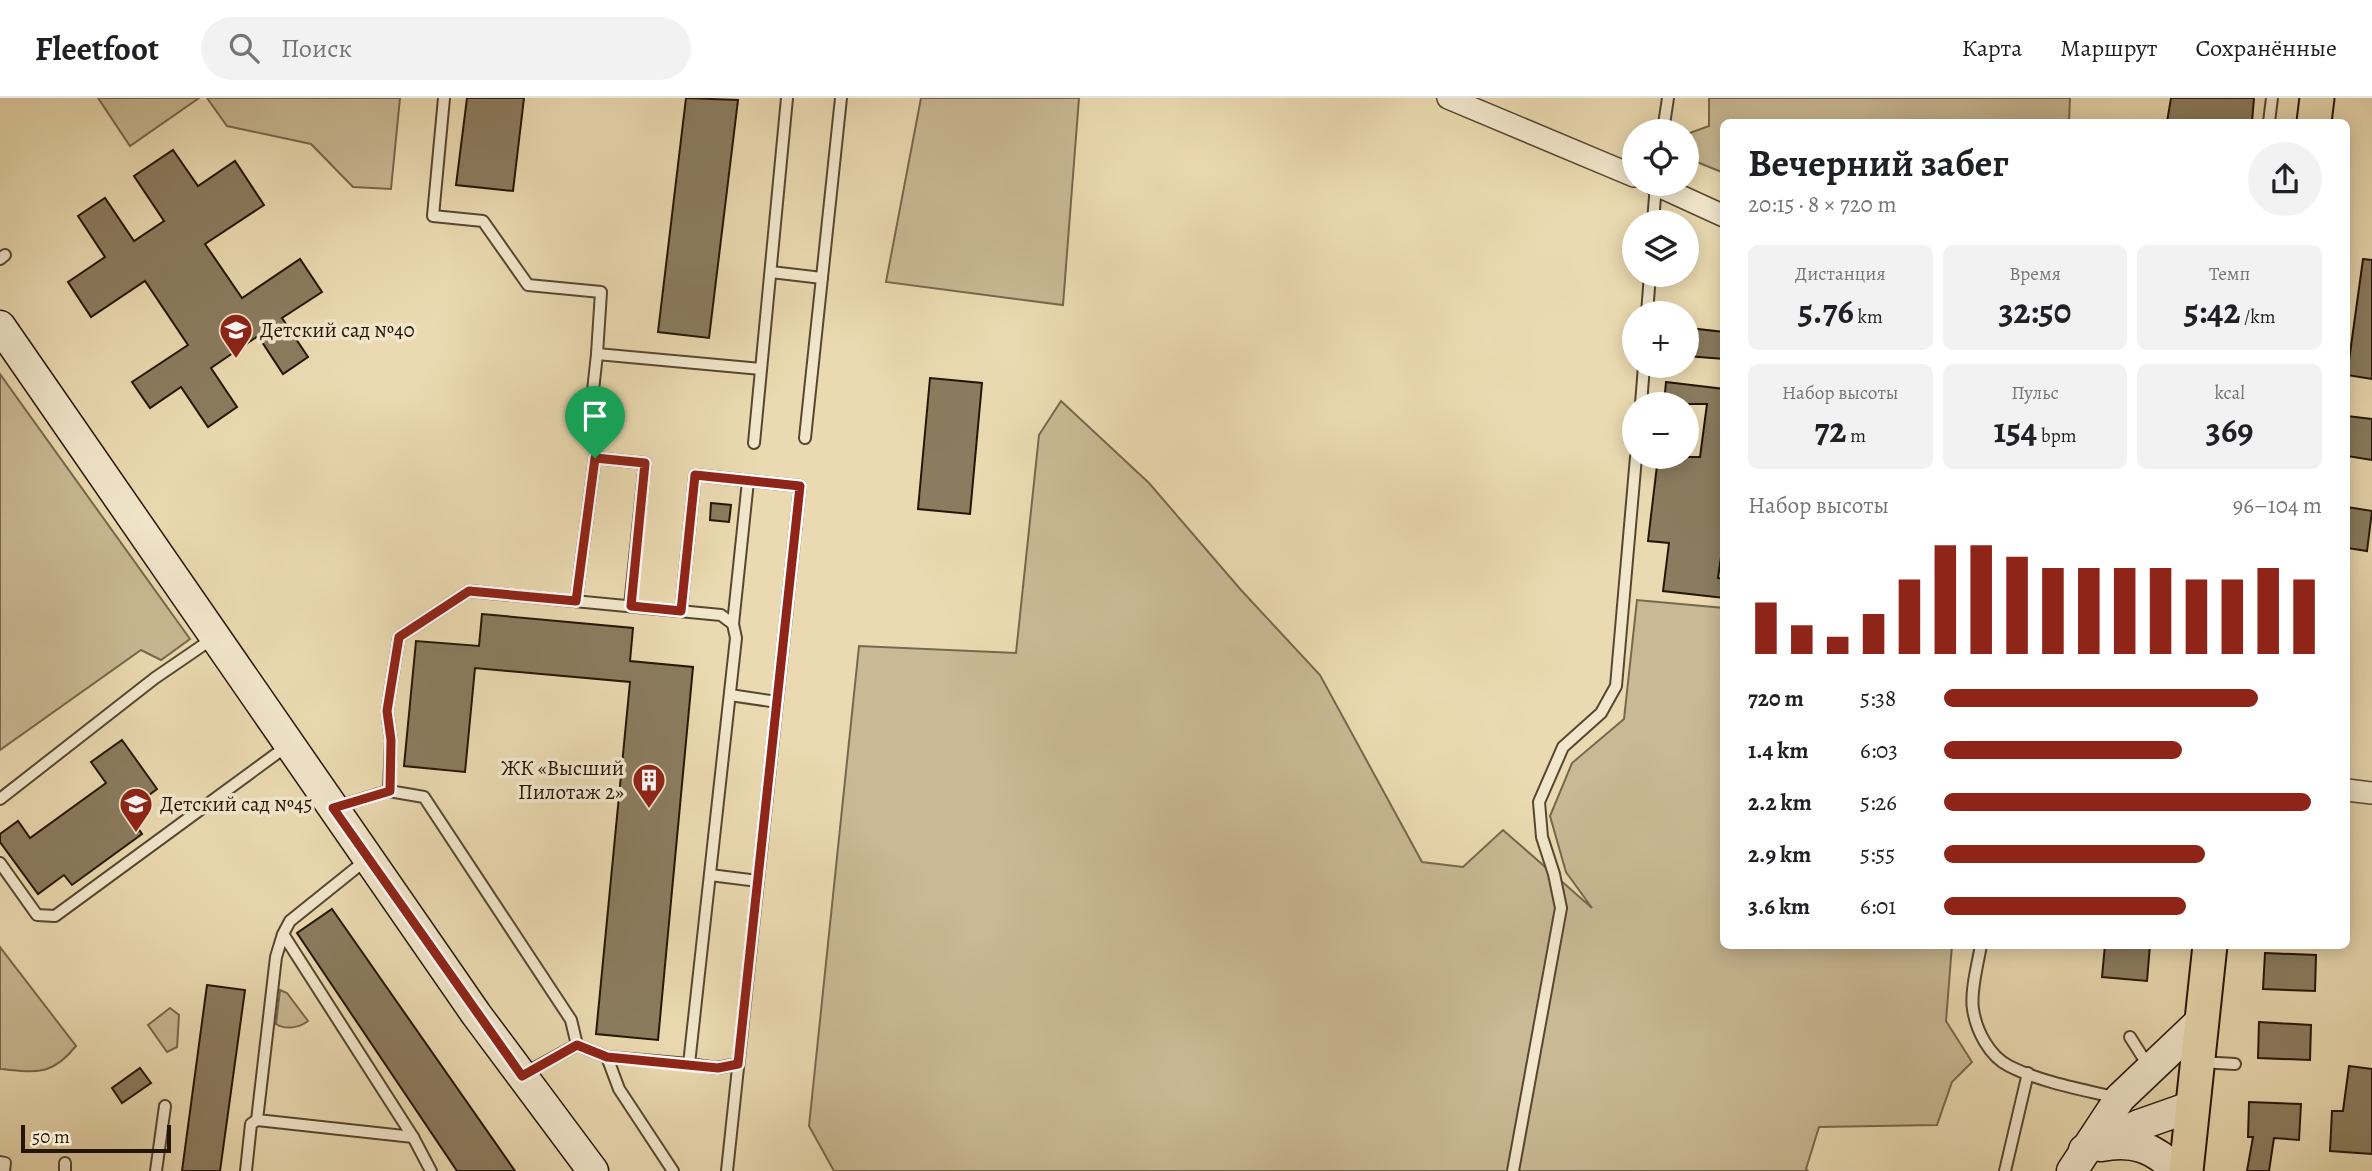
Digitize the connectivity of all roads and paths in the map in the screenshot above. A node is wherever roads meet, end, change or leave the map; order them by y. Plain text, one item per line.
1 (444, 98) edge
2 (787, 98) edge
3 (841, 98) edge
4 (1448, 98) edge
5 (1668, 98) edge
6 (2272, 98) edge
7 (2317, 98) edge
8 (1665, 119) edge
9 (2269, 119) edge
10 (2314, 119) edge
11 (1622, 171) edge
12 (1681, 196) edge
13 (1720, 214) edge
14 (771, 272) junction
15 (822, 278) junction
16 (0, 326) edge
17 (597, 354) junction
18 (761, 369) junction
19 (590, 418) dead end
20 (805, 438) dead end
21 (754, 443) dead end
22 (1635, 469) edge
23 (748, 481) junction
24 (576, 601) junction
25 (631, 606) junction
26 (681, 611) junction
27 (733, 624) junction
28 (215, 637) junction
29 (730, 695) junction
30 (777, 702) junction
31 (289, 745) junction
32 (2350, 790) edge
33 (390, 791) junction
34 (2372, 793) edge
35 (0, 799) edge
36 (333, 808) junction
37 (369, 859) junction
38 (0, 863) edge
39 (709, 875) junction
40 (758, 881) junction
41 (283, 934) junction
42 (1980, 949) edge
43 (2210, 949) edge
44 (2201, 1021) junction
45 (2130, 1037) dead end
46 (577, 1045) junction
47 (607, 1057) junction
48 (2197, 1062) junction
49 (688, 1063) junction
50 (738, 1064) junction
51 (2235, 1064) dead end
52 (2151, 1069) junction
53 (2028, 1073) junction
54 (522, 1076) junction
55 (2120, 1098) junction
56 (165, 1106) dead end
57 (2193, 1106) junction
58 (257, 1121) junction
59 (413, 1137) junction
60 (2078, 1160) edge
61 (0, 1162) edge
62 (4, 1171) edge
63 (156, 1171) edge
64 (246, 1171) edge
65 (431, 1171) edge
66 (593, 1171) edge
67 (673, 1171) edge
68 (727, 1171) edge
69 (1513, 1171) edge
70 (2005, 1171) edge
71 (2176, 1171) edge
72 (2186, 1171) edge

1 - 17 lane
2 - 14 lane
3 - 15 lane
4 - 11 street
5 - 8 lane
6 - 9 lane
7 - 10 main road
12 - 13 street
14 - 15 lane
14 - 18 lane
15 - 20 lane
16 - 28 street
17 - 18 lane
17 - 19 lane
18 - 21 lane
22 - 69 lane
23 - 26 lane
23 - 27 lane
23 - 30 lane
24 - 25 lane
24 - 25 lane
24 - 33 lane
25 - 26 lane
26 - 27 lane
27 - 29 lane
28 - 31 street
28 - 35 lane
29 - 30 lane
29 - 39 lane
30 - 40 lane
31 - 36 street
31 - 38 lane
32 - 34 street
33 - 36 lane
33 - 46 lane
36 - 37 street
37 - 41 lane
37 - 54 street
39 - 40 lane
39 - 49 lane
40 - 50 lane
41 - 58 lane
41 - 59 lane
42 - 53 lane
43 - 44 main road
44 - 48 main road
44 - 52 street
45 - 52 lane
46 - 47 lane
46 - 54 lane
47 - 49 lane
47 - 67 lane
48 - 51 lane
48 - 57 main road
49 - 50 lane
50 - 68 lane
52 - 55 street
53 - 55 lane
53 - 70 lane
54 - 66 street
55 - 57 street
55 - 60 street
56 - 63 lane
57 - 60 street
57 - 72 main road
58 - 59 lane
58 - 64 lane
59 - 65 lane
60 - 71 street
61 - 62 lane

